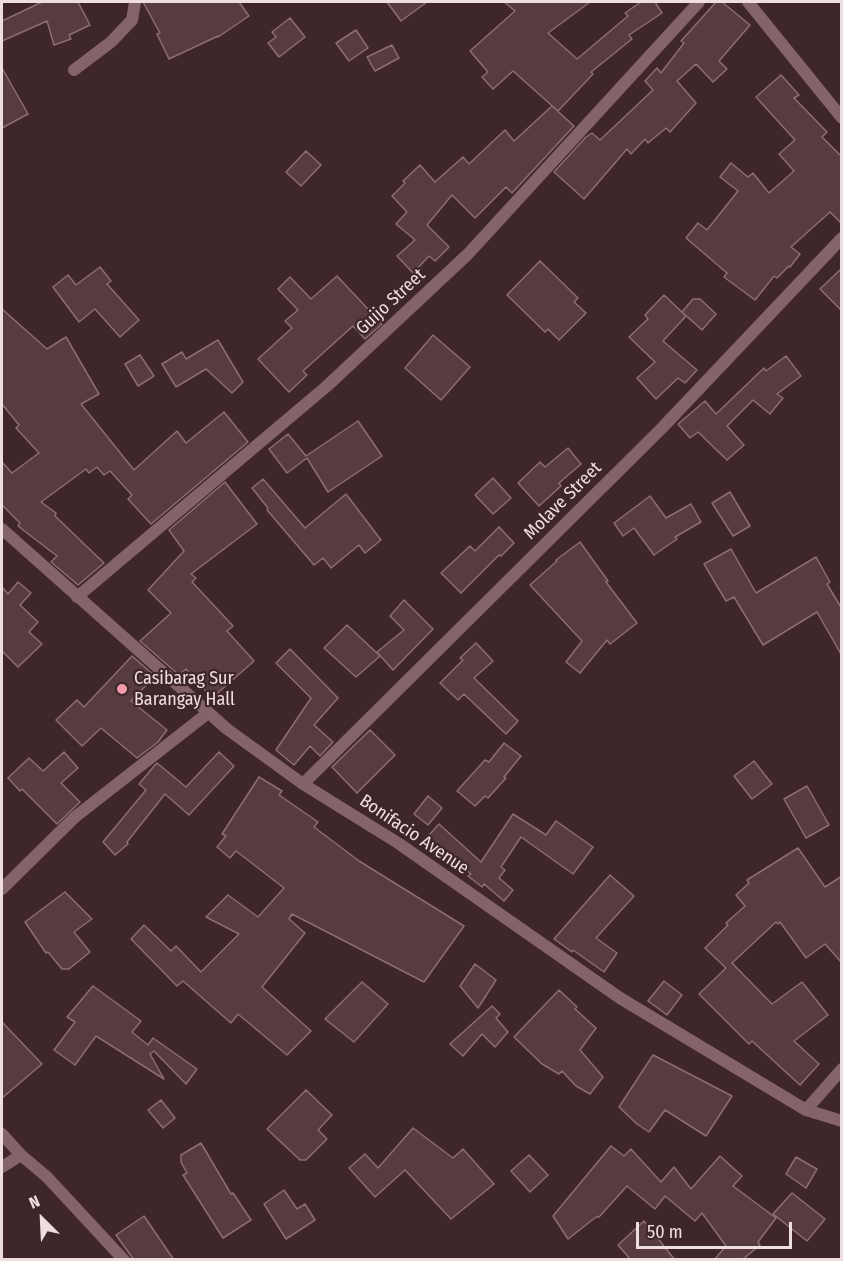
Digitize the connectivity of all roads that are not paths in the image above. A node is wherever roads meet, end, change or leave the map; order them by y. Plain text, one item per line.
1 (135, 2) edge
2 (699, 2) edge
3 (748, 2) edge
4 (74, 70) dead end
5 (842, 118) edge
6 (842, 238) edge
7 (2, 529) edge
8 (77, 597) junction
9 (208, 713) junction
10 (303, 784) junction
11 (2, 889) edge
12 (842, 1069) edge
13 (806, 1110) junction
14 (842, 1121) edge
15 (2, 1134) edge
16 (21, 1155) junction
17 (2, 1167) edge
18 (124, 1260) edge

1 - 4 street
2 - 8 street, Guijo Street
3 - 5 street
6 - 10 street, Molave Street
7 - 8 street, Bonifacio Avenue
8 - 9 street, Bonifacio Avenue
9 - 10 street, Bonifacio Avenue
9 - 11 street
10 - 13 street, Bonifacio Avenue
12 - 13 street
13 - 14 street, Bonifacio Avenue
15 - 16 street
16 - 17 street
16 - 18 street

